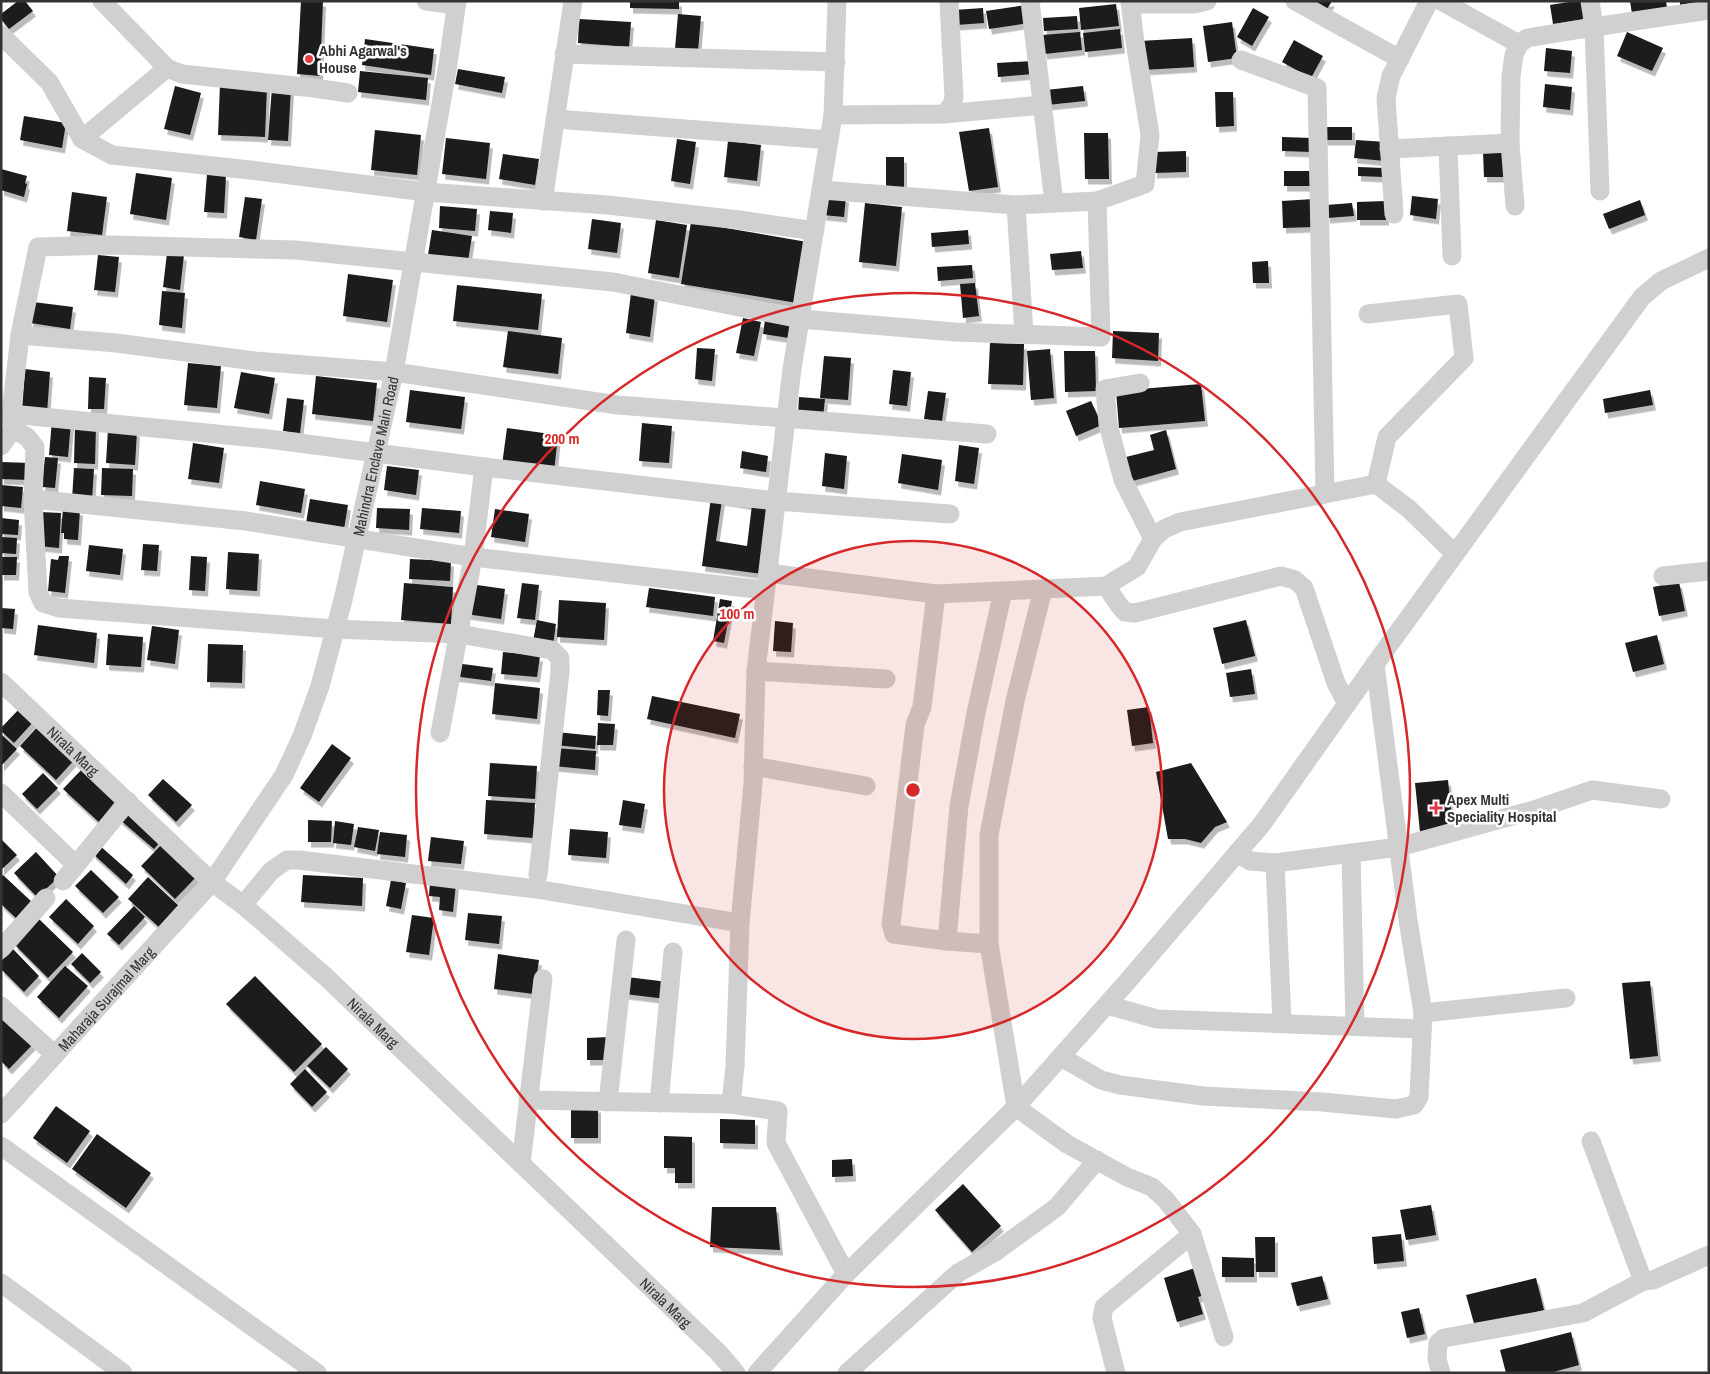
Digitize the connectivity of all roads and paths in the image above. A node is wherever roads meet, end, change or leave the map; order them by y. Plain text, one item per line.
1 (102, 1) edge
2 (426, 1) edge
3 (573, 1) edge
4 (837, 1) edge
5 (949, 1) edge
6 (1030, 1) edge
7 (1206, 1) edge
8 (1429, 1) edge
9 (1442, 1) edge
10 (1590, 1) edge
11 (456, 3) edge
12 (1130, 3) edge
13 (1300, 3) edge
14 (1670, 8) edge
15 (1709, 10) edge
16 (1594, 27) junction
17 (1, 35) edge
18 (1519, 44) junction
19 (564, 54) junction
20 (1400, 59) junction
21 (1241, 60) dead end
22 (836, 62) junction
23 (167, 68) junction
24 (348, 93) dead end
25 (1042, 104) junction
26 (944, 114) junction
27 (833, 115) junction
28 (556, 119) junction
29 (82, 139) junction
30 (829, 140) junction
31 (1510, 143) junction
32 (1448, 146) junction
33 (1390, 149) junction
34 (822, 190) junction
35 (1600, 190) dead end
36 (426, 192) junction
37 (543, 201) junction
38 (1097, 201) junction
39 (1054, 203) junction
40 (1016, 205) junction
41 (1515, 206) dead end
42 (1394, 214) dead end
43 (815, 231) junction
44 (1452, 256) dead end
45 (1709, 258) edge
46 (413, 263) junction
47 (1368, 314) dead end
48 (802, 319) junction
49 (20, 334) junction
50 (1024, 334) junction
51 (394, 372) junction
52 (1140, 383) dead end
53 (786, 419) junction
54 (12, 422) junction
55 (987, 434) dead end
56 (1, 446) edge
57 (376, 452) junction
58 (484, 467) junction
59 (1376, 484) junction
60 (1326, 494) junction
61 (33, 499) junction
62 (776, 501) junction
63 (950, 514) dead end
64 (356, 539) junction
65 (1153, 539) junction
66 (1455, 554) junction
67 (473, 557) junction
68 (1709, 571) edge
69 (1663, 576) dead end
70 (766, 582) junction
71 (1106, 586) junction
72 (1043, 589) junction
73 (1003, 591) junction
74 (936, 594) junction
75 (335, 629) junction
76 (459, 634) junction
77 (1376, 664) junction
78 (756, 671) junction
79 (886, 679) dead end
80 (1, 682) edge
81 (1347, 704) junction
82 (440, 733) dead end
83 (753, 766) junction
84 (866, 786) dead end
85 (1, 793) edge
86 (1661, 799) dead end
87 (128, 801) junction
88 (1398, 847) junction
89 (1237, 853) junction
90 (1351, 853) junction
91 (1275, 863) junction
92 (76, 864) junction
93 (538, 875) dead end
94 (63, 882) dead end
95 (212, 882) junction
96 (46, 898) dead end
97 (242, 905) junction
98 (740, 923) junction
99 (626, 940) dead end
100 (947, 941) junction
101 (989, 944) junction
102 (1, 949) edge
103 (673, 952) dead end
104 (543, 979) dead end
105 (1566, 998) dead end
106 (1107, 1005) junction
107 (1, 1006) edge
108 (1422, 1021) junction
109 (1282, 1022) junction
110 (1355, 1026) junction
111 (55, 1055) junction
112 (1061, 1057) junction
113 (528, 1100) junction
114 (608, 1102) junction
115 (659, 1103) junction
116 (731, 1104) junction
117 (1016, 1107) junction
118 (1, 1114) edge
119 (1591, 1141) dead end
120 (1, 1146) edge
121 (1097, 1160) junction
122 (521, 1164) junction
123 (1192, 1234) junction
124 (1709, 1255) edge
125 (846, 1274) junction
126 (1643, 1281) junction
127 (1, 1283) edge
128 (1224, 1337) dead end
129 (123, 1373) edge
130 (317, 1373) edge
131 (736, 1373) edge
132 (757, 1373) edge
133 (847, 1373) edge
134 (1116, 1373) edge
135 (1441, 1373) edge

1 - 23 street
2 - 11 street
3 - 19 street
4 - 22 street
5 - 26 street
6 - 25 street
7 - 12 street
8 - 20 street
9 - 18 street
10 - 16 street
11 - 36 street, Mahindra Enclave Main Road
12 - 38 street
13 - 20 street
14 - 15 street
14 - 16 street
16 - 18 street
16 - 35 street
17 - 29 street
18 - 31 street
19 - 22 street
19 - 28 street
20 - 33 street
21 - 60 street
22 - 27 street
23 - 24 street
23 - 29 street
25 - 26 street
25 - 39 street
26 - 27 street
27 - 30 street
28 - 30 street
28 - 37 street
29 - 36 street
30 - 34 street
31 - 32 street
31 - 41 street
32 - 33 street
32 - 44 street
33 - 42 street
34 - 40 street
34 - 43 street
36 - 37 street
36 - 46 street, Mahindra Enclave Main Road
37 - 43 street
38 - 39 street
38 - 50 street
39 - 40 street
40 - 50 street
43 - 48 street
45 - 66 street
46 - 48 street
46 - 49 street
46 - 51 street, Mahindra Enclave Main Road
47 - 59 street
48 - 50 street
48 - 53 street
49 - 51 street
49 - 54 street
51 - 53 street
51 - 57 street, Mahindra Enclave Main Road
52 - 65 street
53 - 55 street
53 - 62 street
54 - 56 street
54 - 57 street
54 - 61 street
57 - 58 street
57 - 64 street, Mahindra Enclave Main Road
58 - 62 street
58 - 67 street
59 - 60 street
59 - 66 street
60 - 65 street
61 - 64 street
61 - 75 street
62 - 63 street
62 - 70 street
64 - 67 street
64 - 75 street, Mahindra Enclave Main Road
65 - 71 street
66 - 77 street
67 - 70 street
67 - 76 street
68 - 69 street
70 - 74 street
70 - 78 street
71 - 72 street
71 - 81 street
72 - 73 street
72 - 101 street
73 - 74 street
73 - 100 street
74 - 100 street
75 - 76 street
75 - 95 street, Mahindra Enclave Main Road
76 - 82 street
76 - 93 street
77 - 81 street
77 - 88 street
78 - 79 street
78 - 83 street
80 - 87 street, Nirala Marg
81 - 89 street
83 - 84 street
83 - 98 street
85 - 92 street
86 - 88 street
87 - 92 street
87 - 95 street, Nirala Marg
88 - 90 street
88 - 108 street
89 - 91 street
89 - 106 street
90 - 91 street
90 - 110 street
91 - 109 street
92 - 94 street
95 - 97 street, Nirala Marg
95 - 111 street, Maharaja Surajmal Marg
96 - 102 street
97 - 98 street
97 - 122 street, Nirala Marg
98 - 116 street
99 - 114 street
100 - 101 street
101 - 117 street
103 - 115 street
104 - 113 street
105 - 108 street
106 - 109 street
106 - 112 street
107 - 111 street
108 - 110 street
108 - 112 street
109 - 110 street
111 - 118 street, Maharaja Surajmal Marg
112 - 117 street
113 - 114 street
113 - 122 street
114 - 115 street
115 - 116 street
116 - 125 street
117 - 121 street
117 - 125 street
119 - 126 street
120 - 130 street
121 - 123 street
121 - 133 street
122 - 131 street, Nirala Marg
123 - 128 street
123 - 134 street
124 - 126 street
125 - 132 street
126 - 135 street
127 - 129 street

